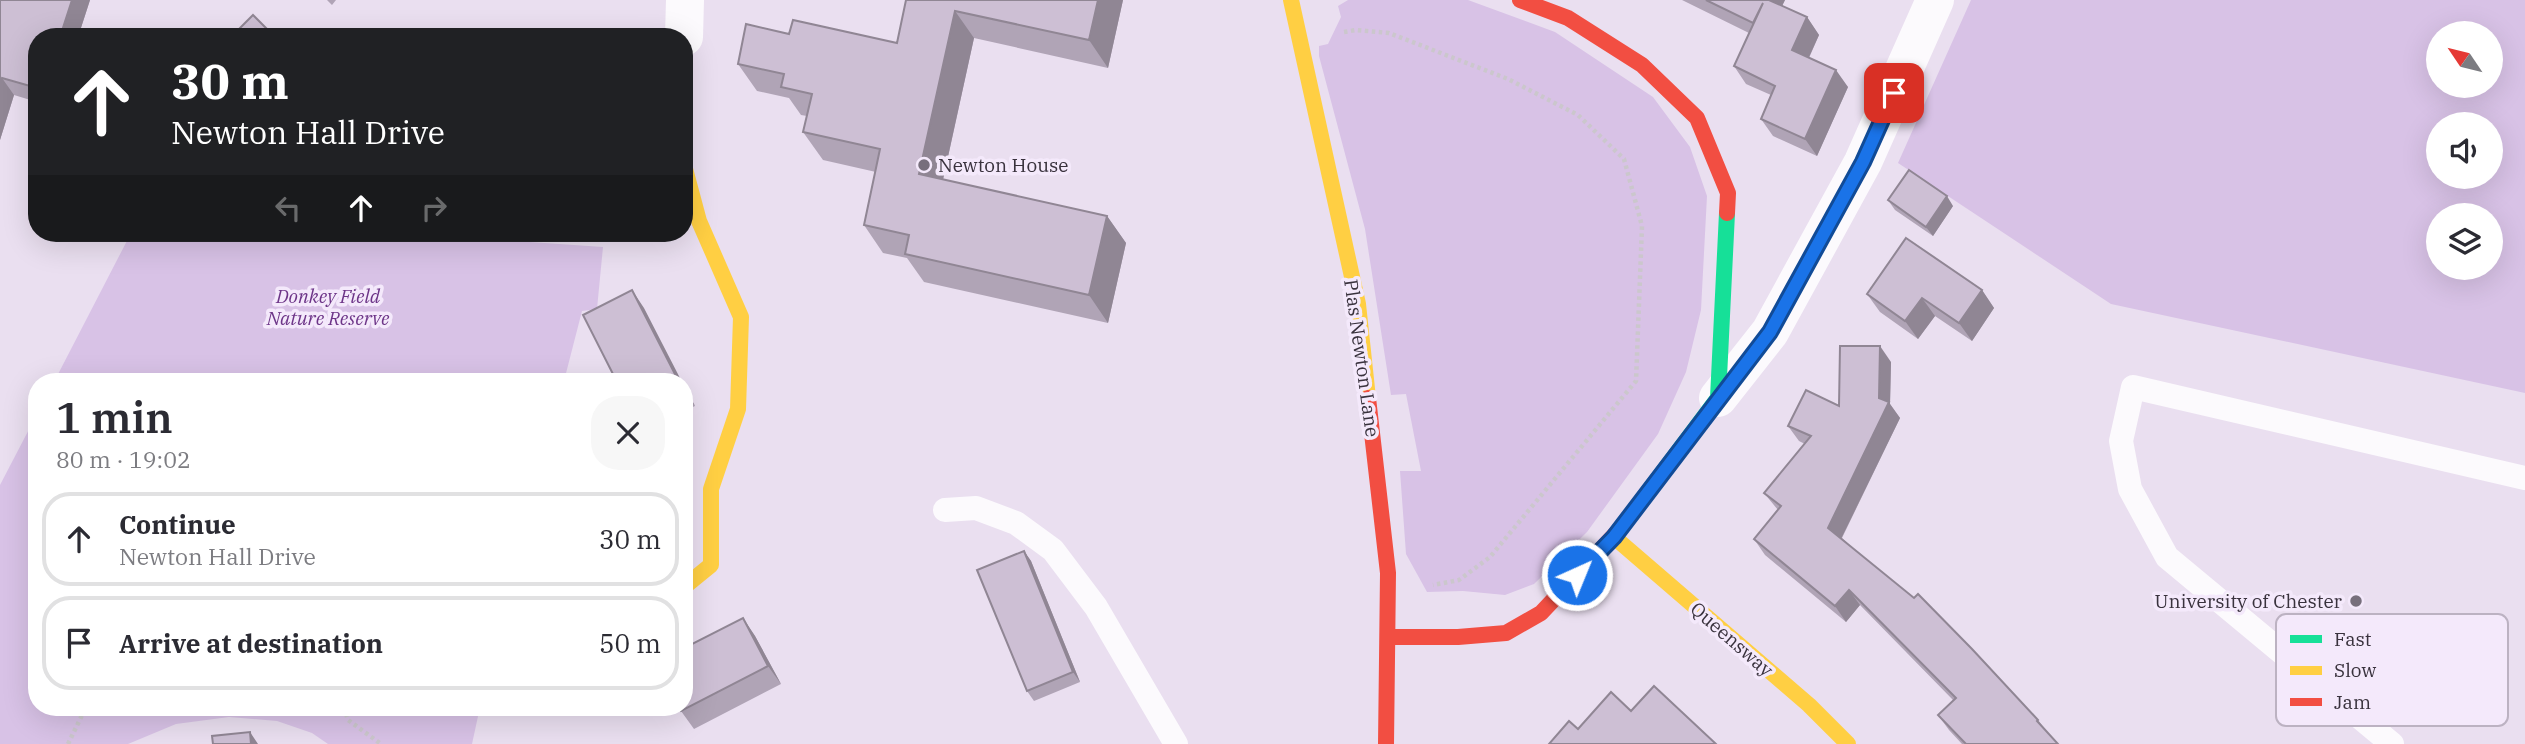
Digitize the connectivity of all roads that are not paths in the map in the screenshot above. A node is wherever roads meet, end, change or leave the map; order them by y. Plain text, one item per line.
1 (685, 0) edge
2 (1291, 0) edge
3 (1521, 0) edge
4 (1935, 0) edge
5 (684, 28) edge
6 (693, 199) edge
7 (1718, 398) junction
8 (2525, 478) edge
9 (945, 510) dead end
10 (1614, 537) junction
11 (693, 580) edge
12 (1388, 637) junction
13 (2276, 648) edge
14 (2370, 726) edge
15 (1176, 744) edge
16 (1386, 744) edge
17 (1847, 744) edge
18 (2392, 744) edge

1 - 5 street
2 - 12 street, Plas Newton Lane
3 - 7 street
4 - 7 street
6 - 11 street
7 - 10 street
8 - 13 lane
9 - 15 lane
10 - 12 street
10 - 17 street, Queensway
12 - 16 street, Plas Newton Lane
14 - 18 lane

